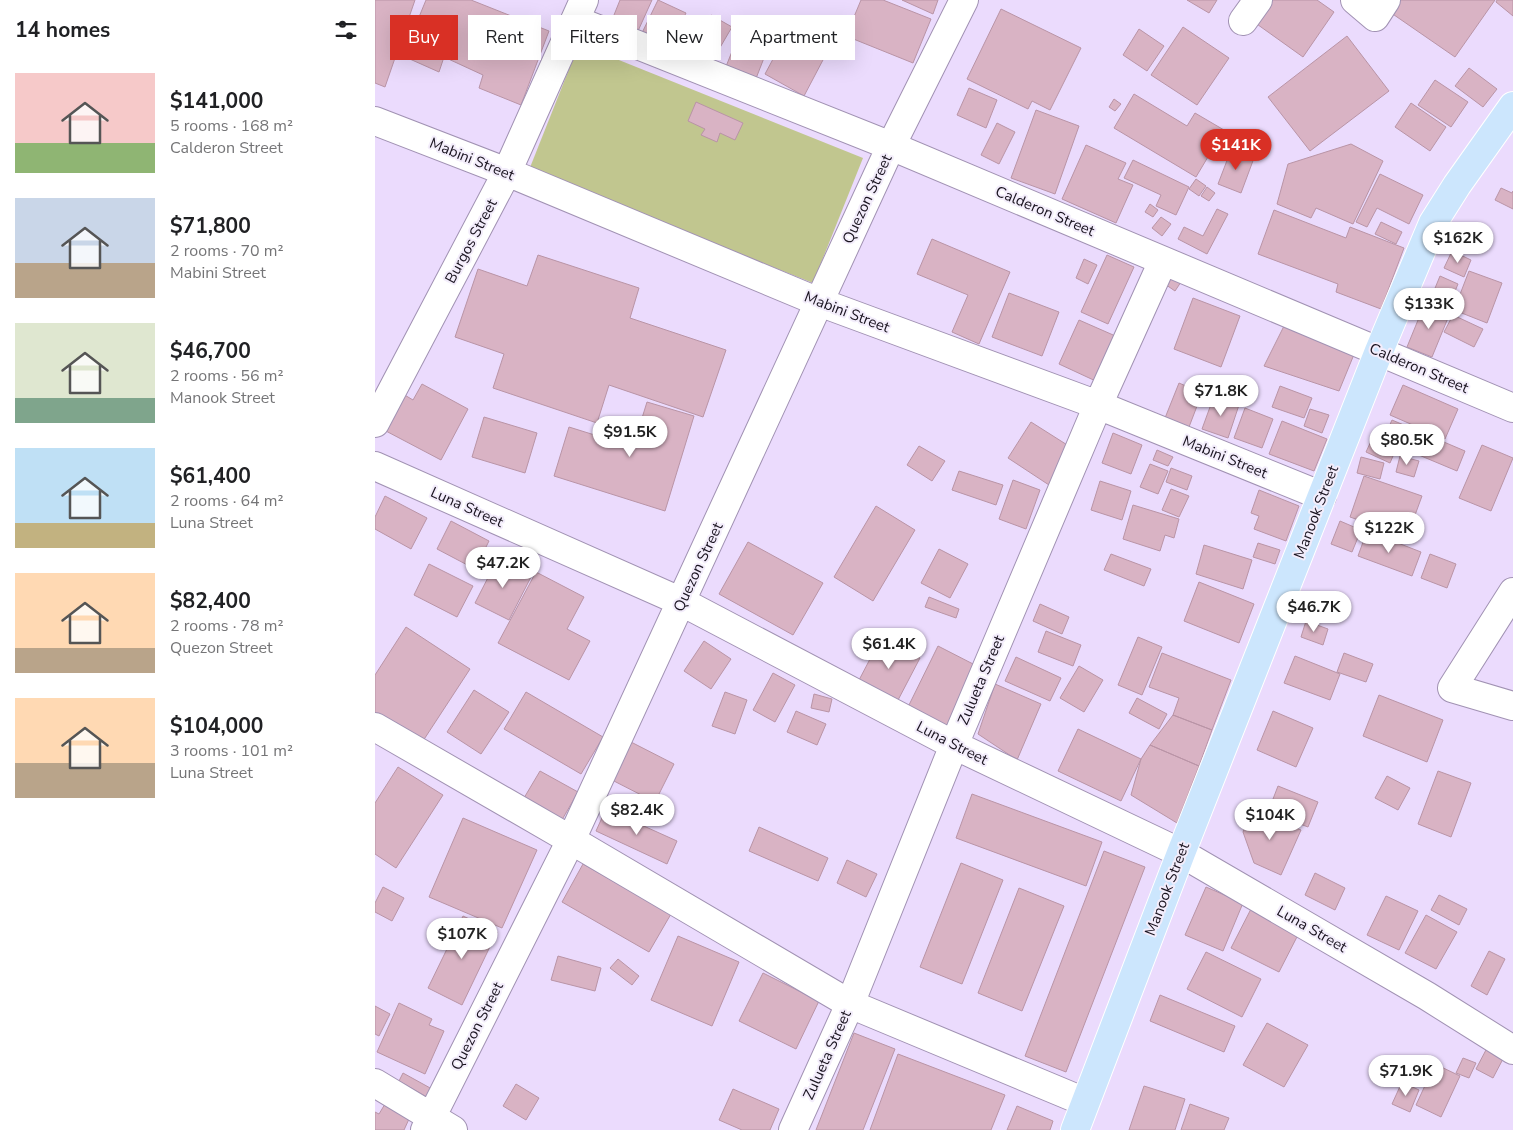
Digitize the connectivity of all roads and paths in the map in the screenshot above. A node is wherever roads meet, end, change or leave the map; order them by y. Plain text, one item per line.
1 (964, 0) edge
2 (1355, 0) edge
3 (1386, 0) edge
4 (580, 10) edge
5 (1513, 106) edge
6 (375, 120) edge
7 (891, 146) junction
8 (507, 172) junction
9 (1163, 261) junction
10 (819, 302) junction
11 (1379, 351) junction
12 (1098, 405) junction
13 (1513, 408) edge
14 (375, 423) edge
15 (375, 466) edge
16 (1322, 496) junction
17 (1513, 592) edge
18 (682, 602) junction
19 (1513, 706) edge
20 (375, 727) edge
21 (954, 745) junction
22 (571, 840) junction
23 (1181, 852) junction
24 (850, 1004) junction
25 (1513, 1050) edge
26 (375, 1083) edge
27 (1085, 1102) junction
28 (436, 1126) edge
29 (793, 1130) edge
30 (1075, 1130) edge

1 - 7 street, Quezon Street
2 - 3 street
4 - 7 street, Calderon Street
4 - 8 street, Burgos Street
5 - 11 main road, Manook Street
6 - 8 street, Mabini Street
7 - 9 street, Calderon Street
7 - 10 street, Quezon Street
8 - 10 street, Mabini Street
8 - 14 street, Burgos Street
9 - 11 street, Calderon Street
9 - 12 street, Zulueta Street
10 - 12 street, Mabini Street
10 - 18 street, Quezon Street
11 - 13 street, Calderon Street
11 - 16 main road, Manook Street
12 - 16 street, Mabini Street
12 - 21 street, Zulueta Street
15 - 18 street, Luna Street
16 - 23 main road, Manook Street
17 - 19 street
18 - 21 street, Luna Street
18 - 22 street, Quezon Street
20 - 22 street
21 - 23 street, Luna Street
21 - 24 street, Zulueta Street
22 - 24 street
22 - 28 street, Quezon Street
23 - 25 street, Luna Street
23 - 27 main road, Manook Street
24 - 27 street
24 - 29 street, Zulueta Street
26 - 28 street
27 - 30 main road, Manook Street

